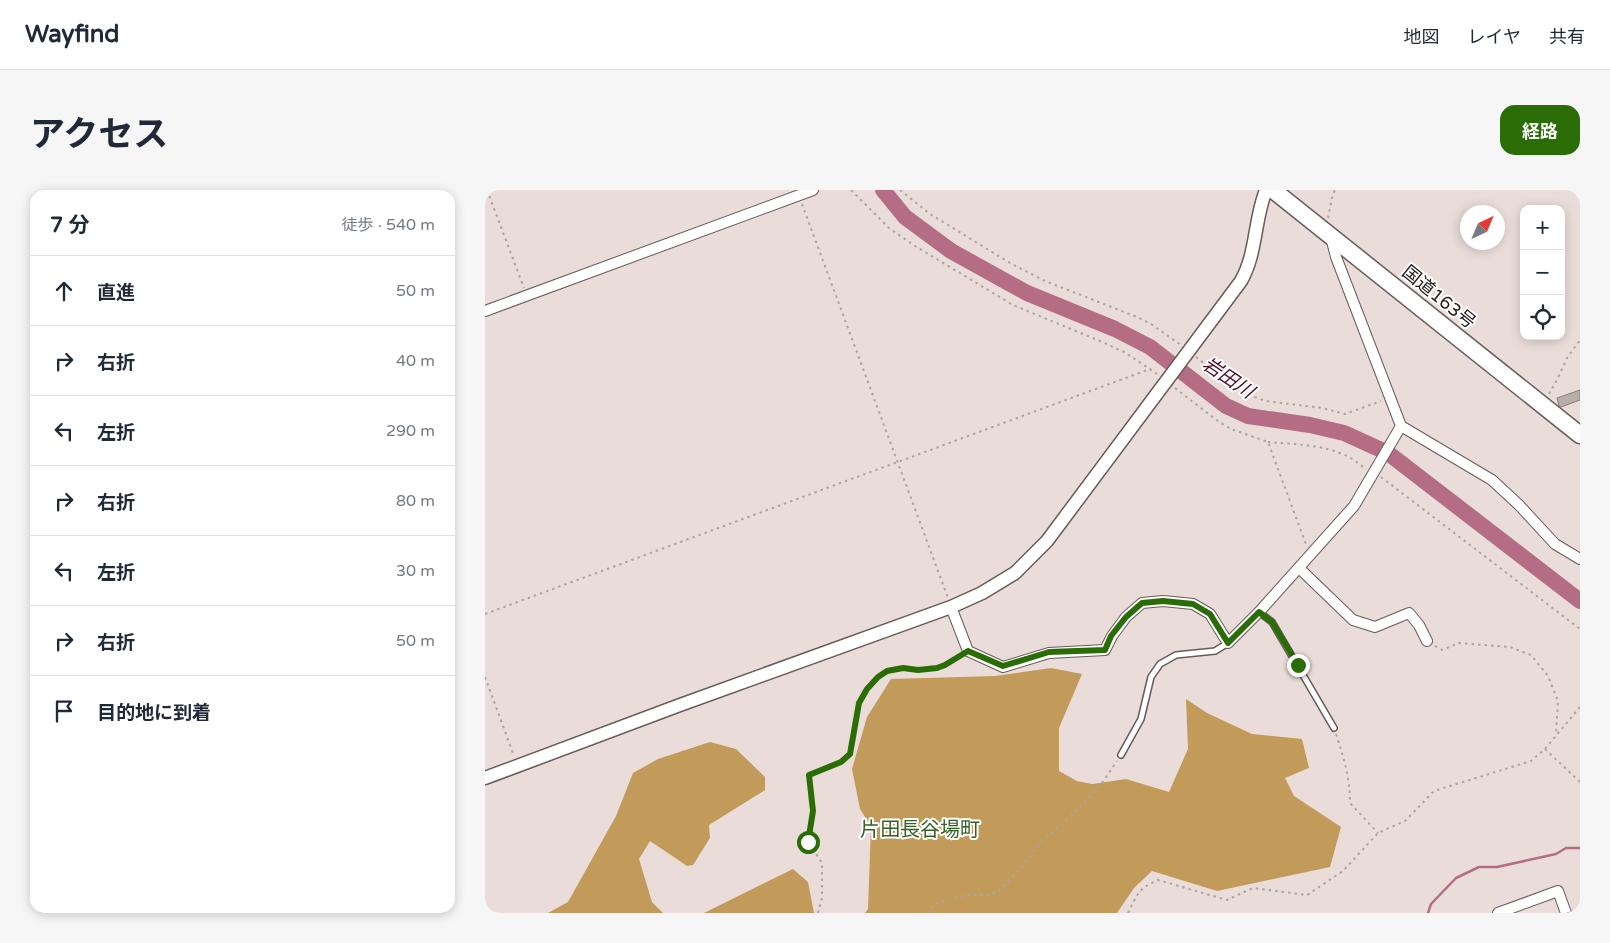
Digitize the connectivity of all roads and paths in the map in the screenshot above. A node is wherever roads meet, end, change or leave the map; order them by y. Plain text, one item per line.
1 (487, 190) edge
2 (813, 190) edge
3 (851, 190) edge
4 (900, 190) edge
5 (1266, 190) edge
6 (1273, 190) edge
7 (1335, 190) edge
8 (799, 195) junction
9 (1327, 232) junction
10 (527, 297) junction
11 (485, 311) edge
12 (1580, 340) edge
13 (1190, 350) junction
14 (1150, 369) junction
15 (1166, 382) junction
16 (1389, 398) junction
17 (1542, 404) junction
18 (1401, 426) junction
19 (1580, 435) edge
20 (1267, 442) junction
21 (897, 463) junction
22 (1375, 475) junction
23 (1310, 555) junction
24 (1580, 559) edge
25 (1299, 568) junction
26 (951, 607) junction
27 (1259, 612) junction
28 (485, 614) edge
29 (1580, 629) edge
30 (1427, 641) joint
31 (1228, 643) junction
32 (968, 651) junction
33 (485, 677) edge
34 (1580, 707) edge
35 (1334, 728) joint
36 (1556, 734) junction
37 (1545, 749) junction
38 (1121, 755) joint
39 (517, 765) junction
40 (485, 778) edge
41 (1580, 782) edge
42 (1378, 834) junction
43 (1504, 912) edge
44 (818, 913) edge
45 (927, 913) edge
46 (1128, 913) edge
47 (1566, 913) edge

1 - 10 path
2 - 8 street
3 - 14 path
4 - 13 path
5 - 13 street
6 - 9 highway, 国道163号
7 - 9 path
8 - 10 street
8 - 21 path
9 - 16 street
9 - 17 highway, 国道163号
10 - 11 street
12 - 17 path
13 - 15 street
13 - 16 path
14 - 15 path
14 - 21 path
15 - 20 path
15 - 26 street
16 - 18 street
17 - 19 highway, 国道163号
18 - 22 street
18 - 24 street
20 - 22 path
20 - 23 path
21 - 26 path
21 - 28 path
22 - 23 street
22 - 29 path
23 - 25 street
25 - 27 street
25 - 30 street
26 - 32 street
26 - 39 street
27 - 31 street
27 - 35 lane
30 - 36 path
31 - 32 street
31 - 38 lane
32 - 44 path
33 - 39 path
34 - 36 path
35 - 42 path
36 - 37 path
37 - 41 path
37 - 42 path
38 - 45 path
39 - 40 street
42 - 46 path
43 - 47 street

